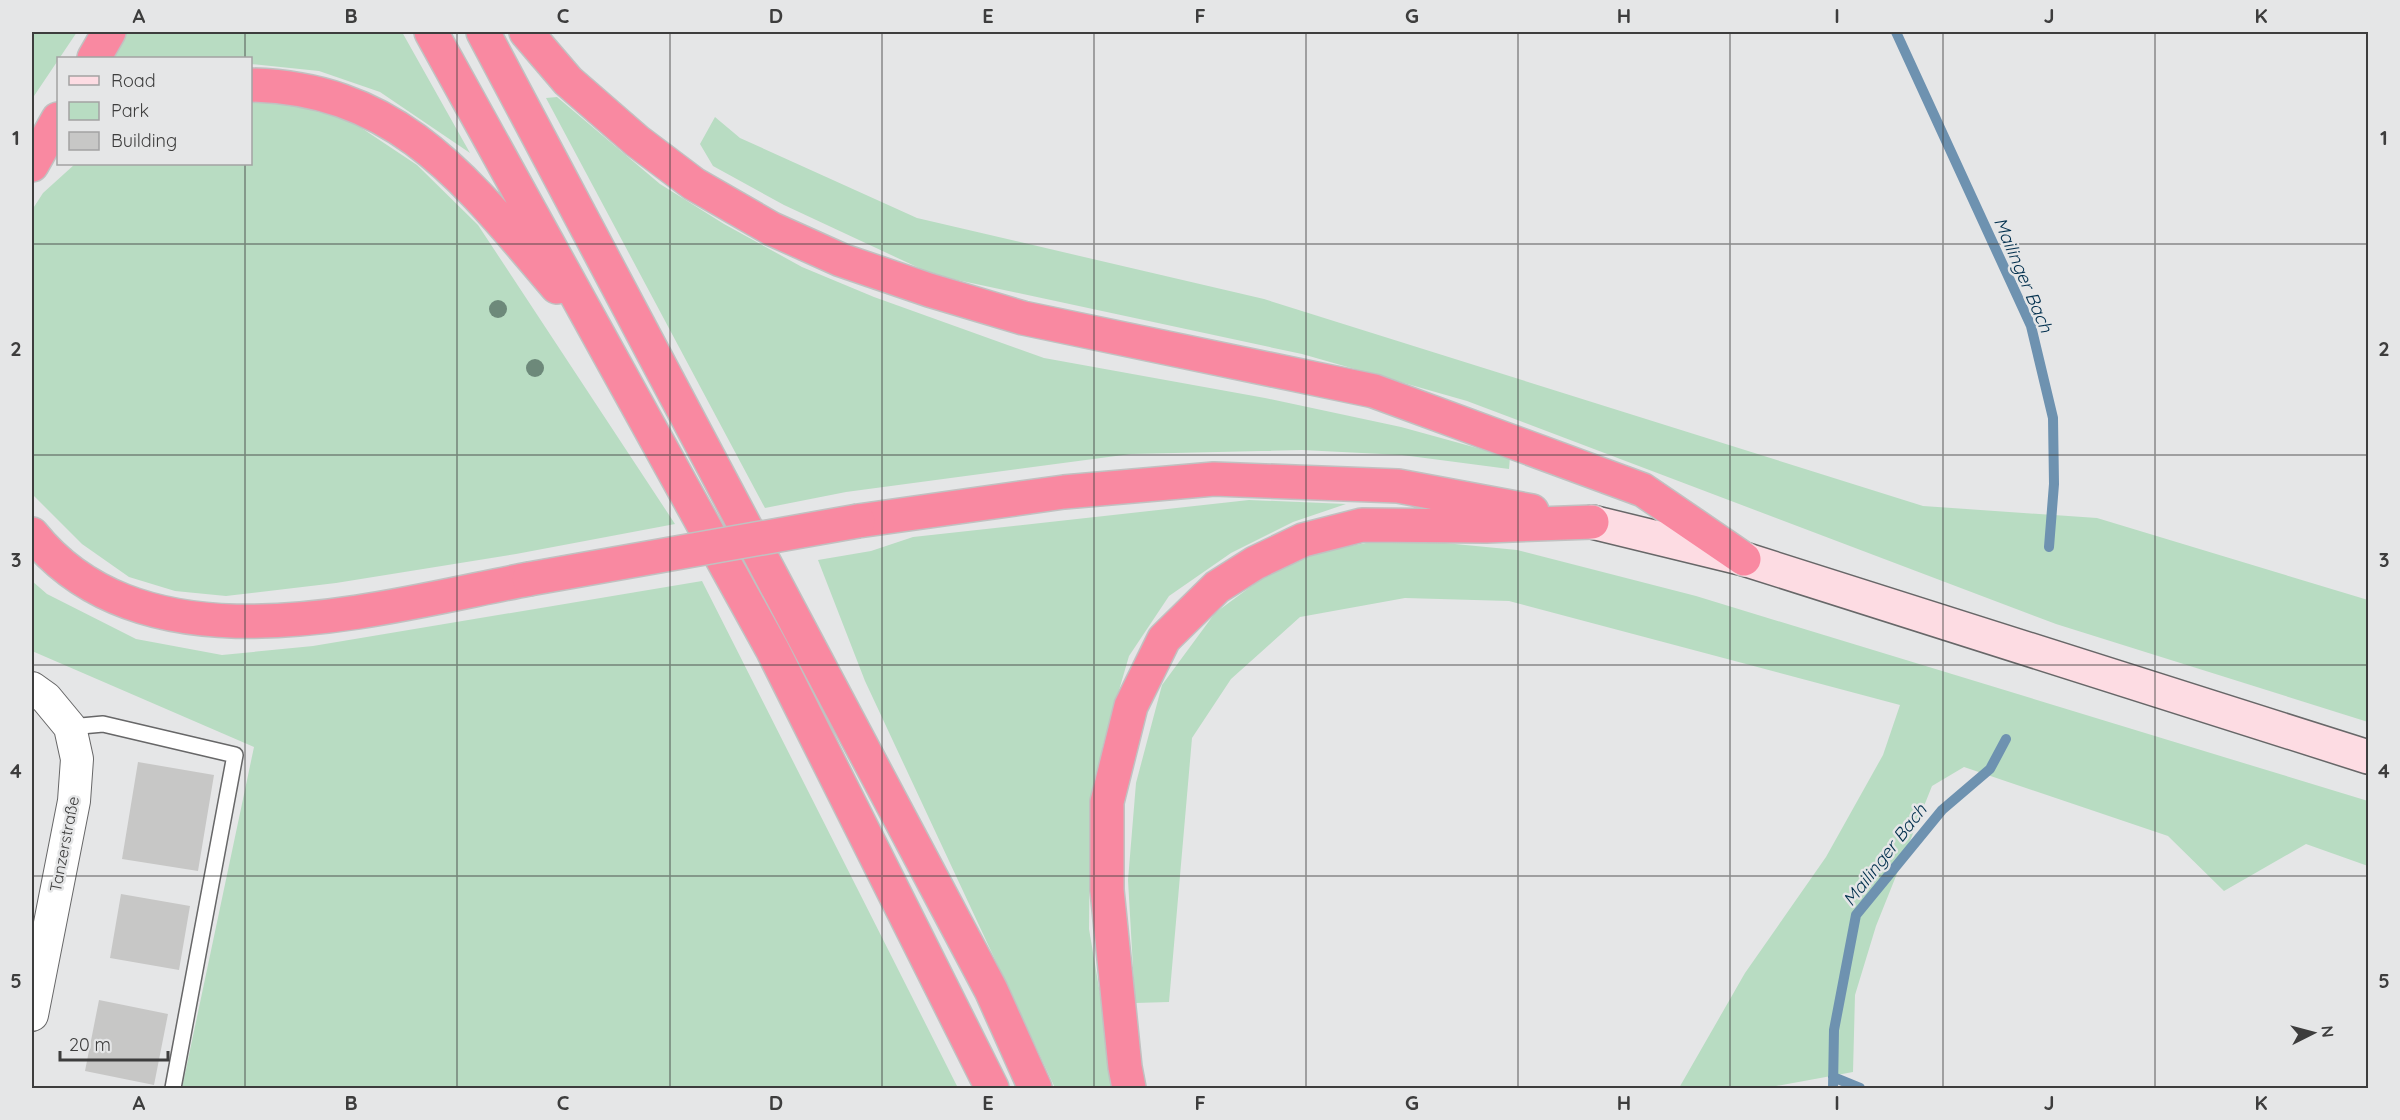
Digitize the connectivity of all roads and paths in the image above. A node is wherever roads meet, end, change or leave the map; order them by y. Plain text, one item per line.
1 (109, 32) edge
2 (431, 32) edge
3 (483, 32) edge
4 (526, 32) edge
5 (95, 57) edge
6 (252, 85) edge
7 (57, 121) edge
8 (57, 147) edge
9 (32, 165) edge
10 (602, 340) junction
11 (1592, 522) junction
12 (32, 534) edge
13 (1744, 559) junction
14 (32, 688) edge
15 (70, 727) junction
16 (2368, 757) edge
17 (40, 924) edge
18 (32, 1015) edge
19 (173, 1088) edge
20 (992, 1089) edge
21 (1035, 1089) edge
22 (1129, 1089) edge

1 - 5 highway
2 - 10 highway
3 - 21 highway
4 - 13 highway
6 - 10 highway
7 - 9 highway
8 - 9 highway
10 - 20 highway
11 - 12 highway, bridge
11 - 13 main road
11 - 22 highway
13 - 16 main road
14 - 15 street, Tanzerstraße
15 - 17 street, Tanzerstraße
15 - 19 lane
17 - 18 street, Tanzerstraße

